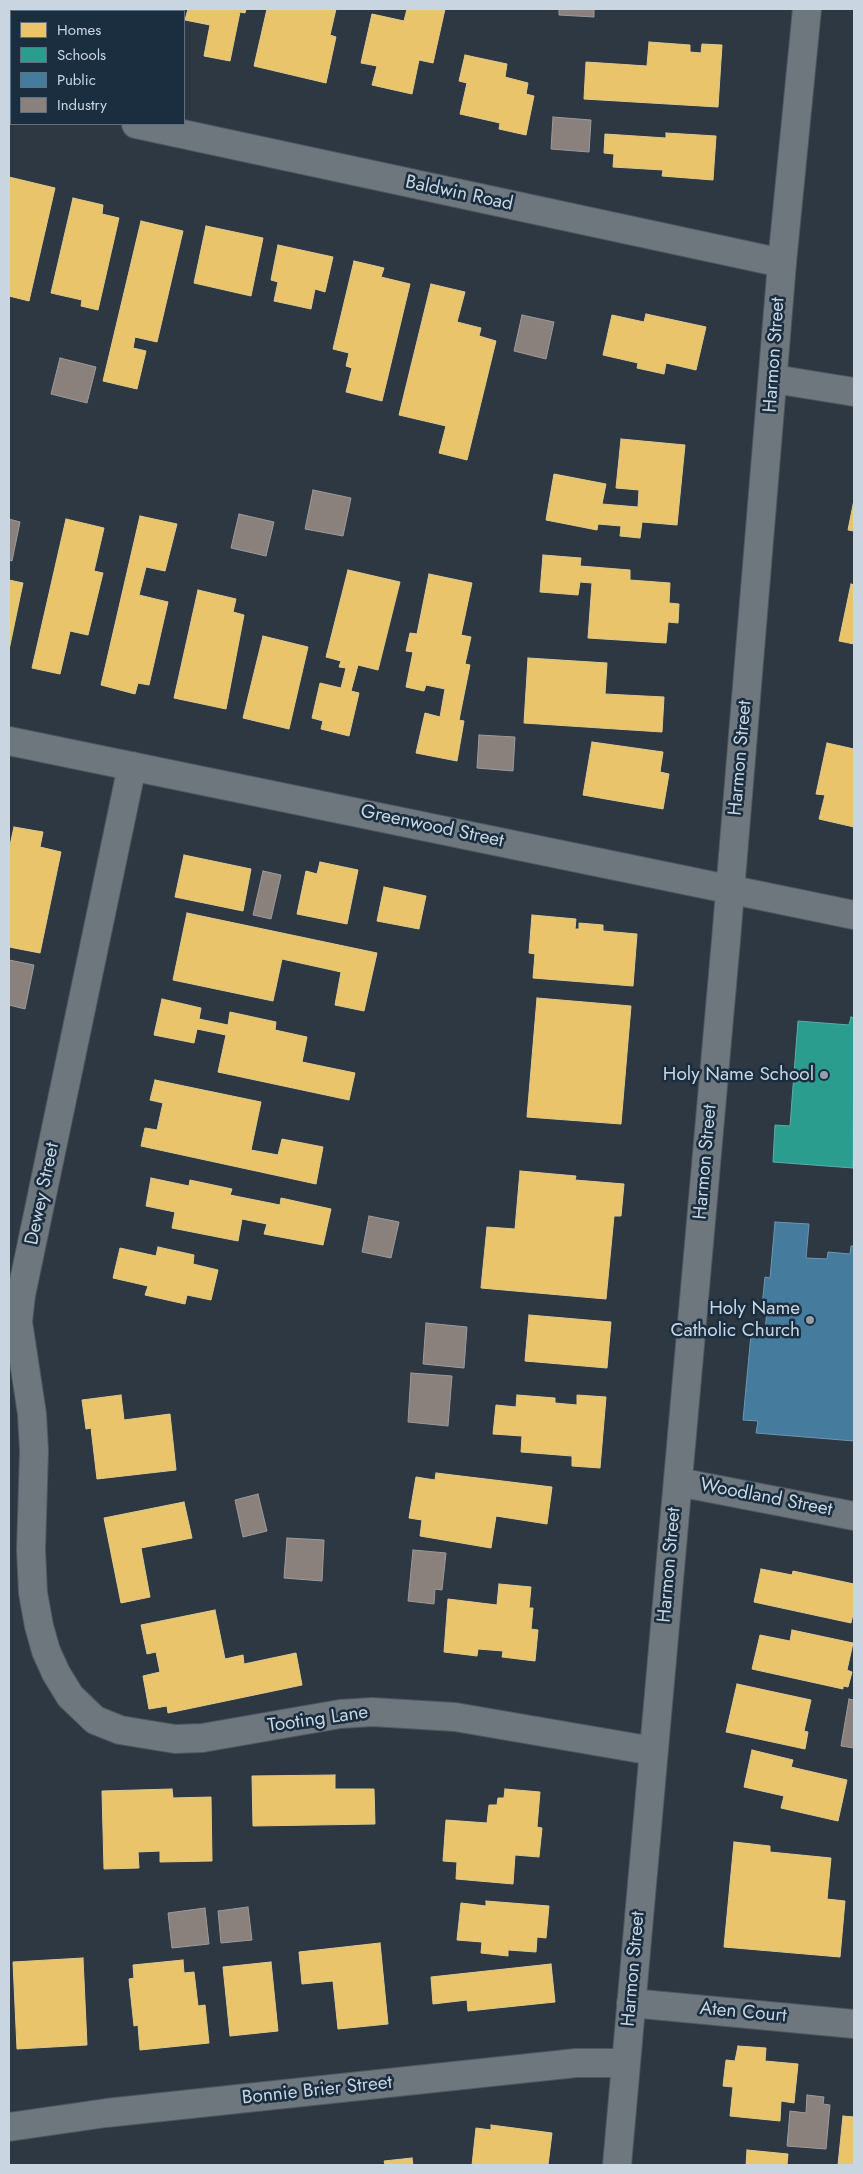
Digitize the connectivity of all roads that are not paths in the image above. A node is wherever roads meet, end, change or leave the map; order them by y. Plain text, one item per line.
1 (807, 9) edge
2 (141, 125) edge
3 (782, 263) junction
4 (774, 379) junction
5 (854, 392) edge
6 (9, 741) edge
7 (132, 766) junction
8 (729, 889) junction
9 (854, 915) edge
10 (678, 1482) junction
11 (854, 1516) edge
12 (39, 1626) joint
13 (653, 1751) junction
14 (631, 2003) junction
15 (854, 2024) edge
16 (626, 2064) junction
17 (9, 2127) edge
18 (617, 2165) edge

1 - 3 street, Harmon Street
2 - 3 street, Baldwin Road
3 - 4 street, Harmon Street
4 - 5 street
4 - 8 street, Harmon Street
6 - 7 street, Greenwood Street
7 - 8 street, Greenwood Street
7 - 12 street, Dewey Street
8 - 9 street, Greenwood Street
8 - 10 street, Harmon Street
10 - 11 street, Woodland Street
10 - 13 street, Harmon Street
12 - 13 street, Tooting Lane
13 - 14 street, Harmon Street
14 - 15 street, Aten Court
14 - 16 street, Harmon Street
16 - 17 street, Bonnie Brier Street
16 - 18 street, Harmon Street

